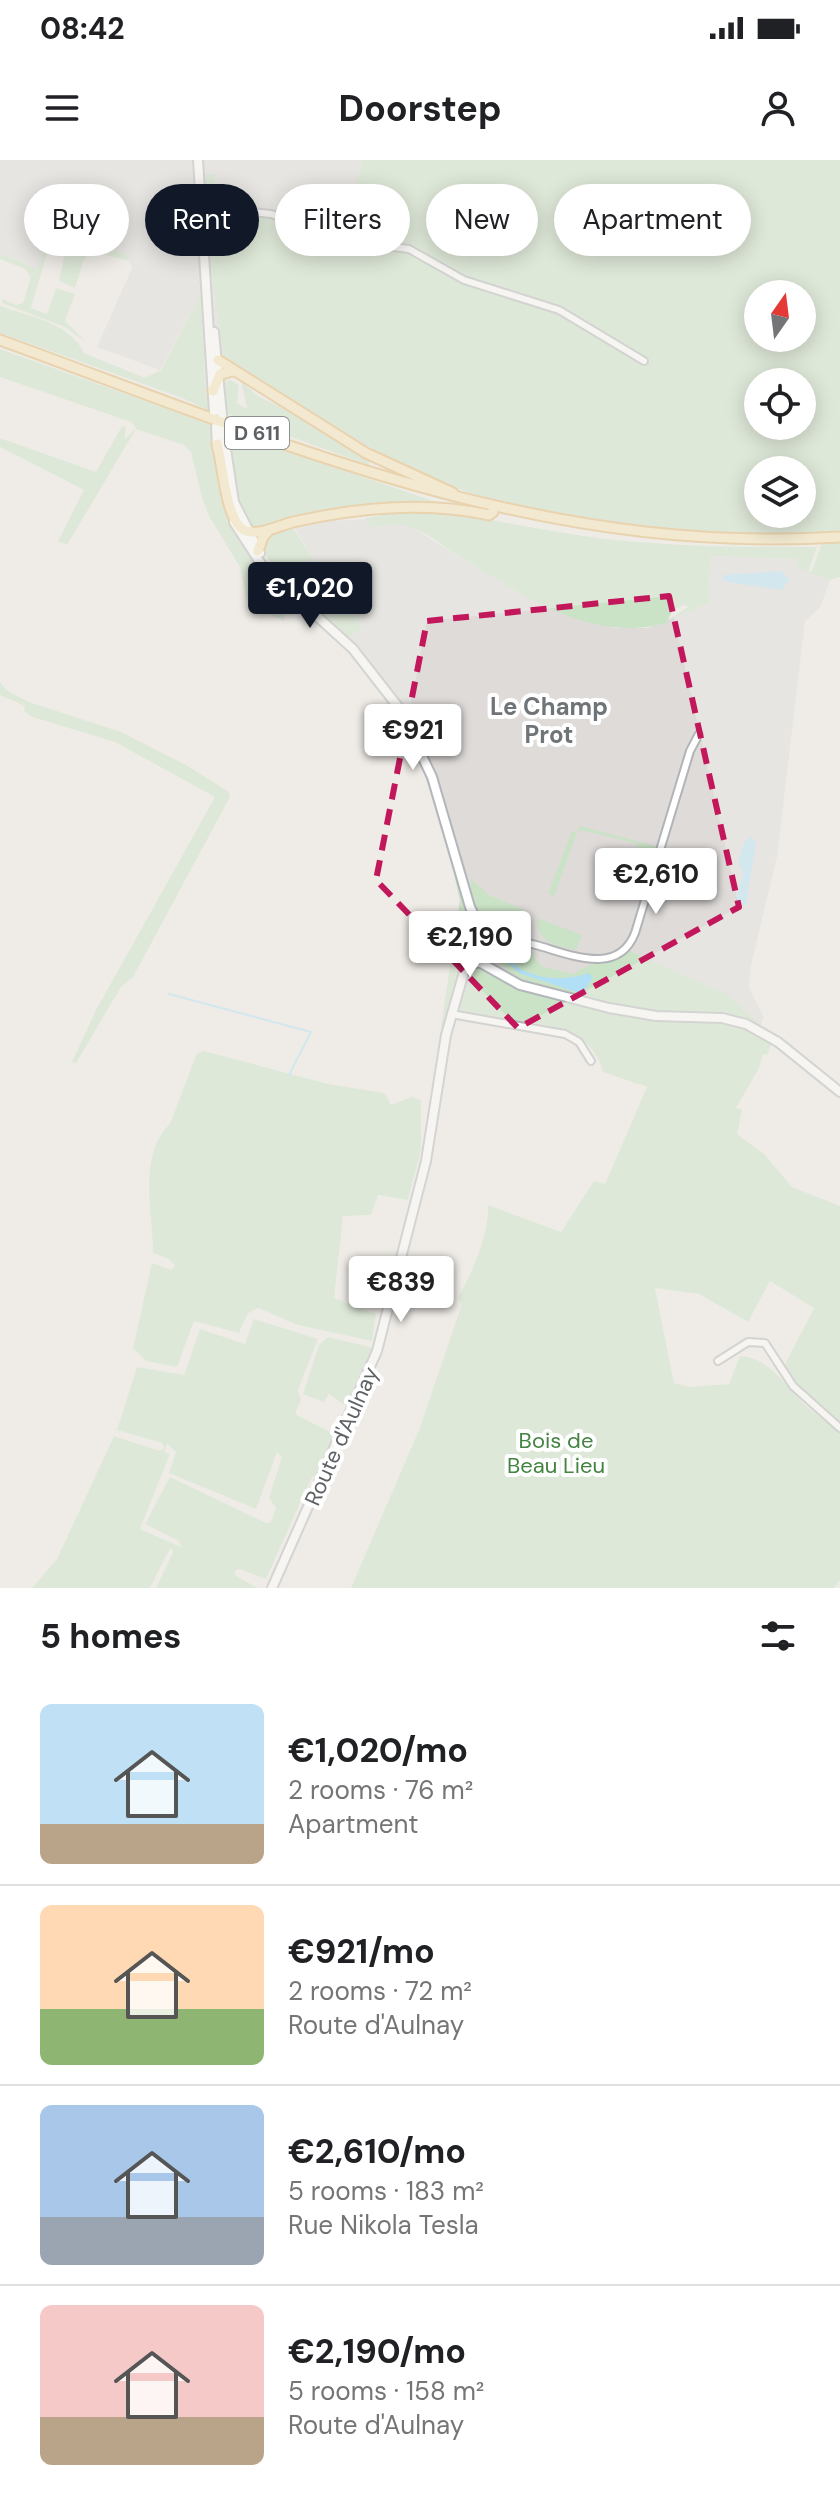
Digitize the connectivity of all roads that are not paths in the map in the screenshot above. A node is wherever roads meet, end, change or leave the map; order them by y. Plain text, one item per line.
1 (198, 160) edge
2 (200, 184) edge
3 (259, 213) edge
4 (205, 256) edge
5 (210, 308) junction
6 (0, 343) edge
7 (218, 360) junction
8 (644, 361) dead end
9 (233, 371) junction
10 (219, 376) junction
11 (213, 391) junction
12 (217, 444) junction
13 (497, 511) junction
14 (272, 528) junction
15 (246, 531) junction
16 (840, 539) edge
17 (258, 551) junction
18 (272, 574) junction
19 (699, 734) dead end
20 (470, 907) junction
21 (467, 934) junction
22 (485, 934) junction
23 (515, 940) junction
24 (492, 952) junction
25 (464, 958) junction
26 (480, 963) junction
27 (511, 981) junction
28 (457, 997) junction
29 (451, 1014) junction
30 (591, 1061) dead end
31 (840, 1092) edge
32 (718, 1361) dead end
33 (840, 1428) edge
34 (272, 1588) edge

1 - 2 street
3 - 8 street
4 - 5 street
5 - 7 street
5 - 11 street
6 - 13 main road, D 611
6 - 13 main road, D 611
7 - 9 main road
7 - 10 street
9 - 10 main road
9 - 13 main road
10 - 11 main road
10 - 11 street
12 - 15 main road
12 - 15 street
12 - 18 street
13 - 14 main road
13 - 16 main road, D 611
14 - 15 main road
14 - 17 main road
15 - 17 street
17 - 18 street
18 - 20 street
19 - 23 street
20 - 21 street
20 - 22 street
21 - 22 street
21 - 25 street
22 - 23 street
22 - 24 street
23 - 24 street
24 - 26 street
24 - 27 street
25 - 26 street
25 - 28 street, Route d'Aulnay
26 - 27 street
26 - 28 street, Route d'Aulnay
27 - 31 street
28 - 29 street, Route d'Aulnay
29 - 30 street
29 - 34 street, Route d'Aulnay
32 - 33 street

